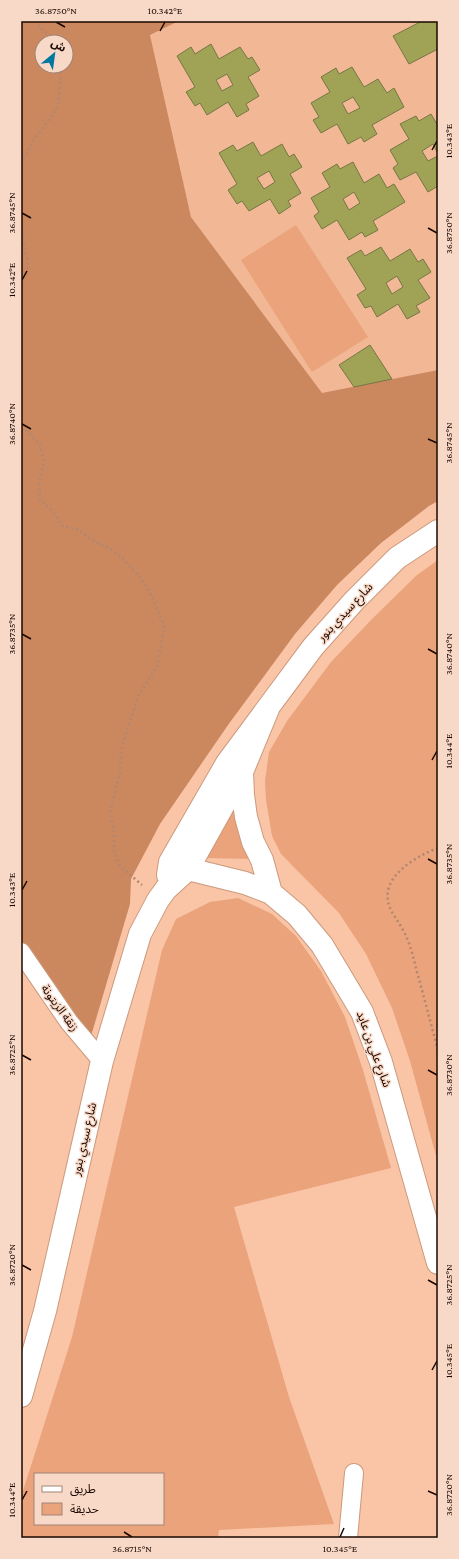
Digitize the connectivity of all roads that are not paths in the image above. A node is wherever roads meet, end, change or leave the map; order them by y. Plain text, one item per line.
1 (438, 531) edge
2 (268, 709) junction
3 (242, 772) junction
4 (179, 866) junction
5 (271, 893) junction
6 (21, 952) edge
7 (102, 1061) junction
8 (438, 1263) edge
9 (21, 1396) edge
10 (354, 1473) dead end
11 (348, 1538) edge

1 - 2 street, شارع سيدي بنور
2 - 3 street, شارع سيدي بنور
2 - 4 street, شارع سيدي بنور
3 - 4 street, شارع سيدي بنور
3 - 5 street
4 - 5 street, شارع علي بن عايد
4 - 7 street, شارع سيدي بنور
5 - 8 street, شارع علي بن عايد
6 - 7 street, زنقة الزيتونة
7 - 9 street, شارع سيدي بنور
10 - 11 street

